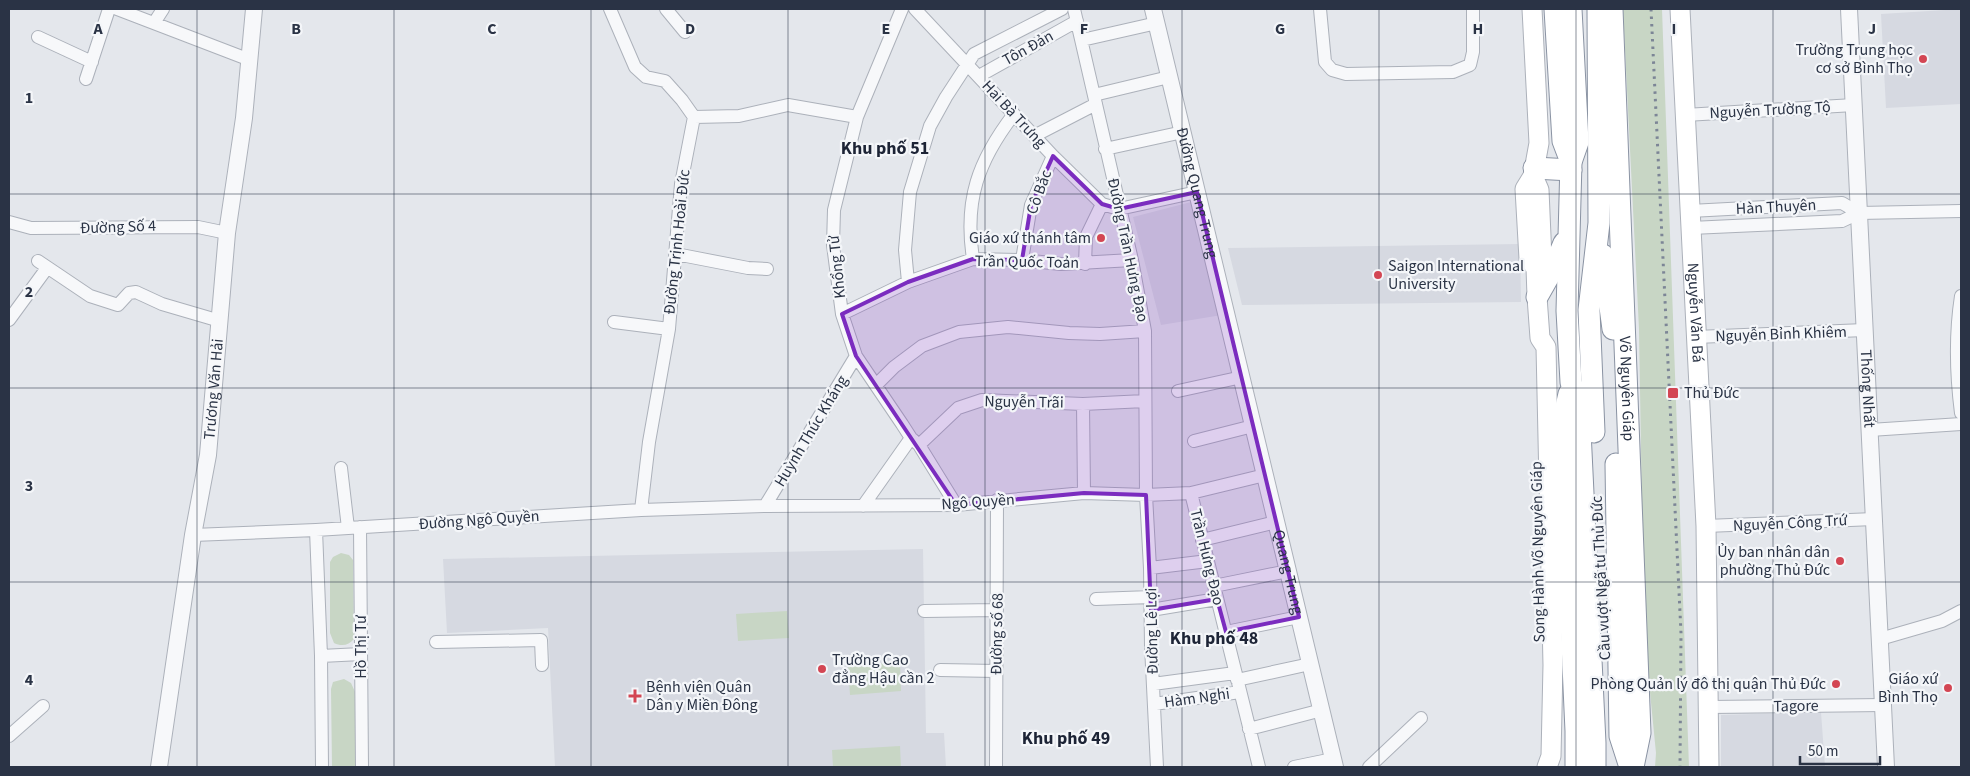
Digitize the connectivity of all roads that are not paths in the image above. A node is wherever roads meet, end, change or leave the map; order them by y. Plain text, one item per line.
1 (109, 9) edge
2 (117, 9) edge
3 (163, 9) edge
4 (254, 9) edge
5 (610, 9) edge
6 (666, 9) edge
7 (902, 9) edge
8 (915, 9) edge
9 (1062, 9) edge
10 (1320, 9) edge
11 (1473, 9) edge
12 (1519, 9) edge
13 (1532, 9) edge
14 (1555, 9) edge
15 (1571, 9) edge
16 (1680, 9) edge
17 (1849, 9) edge
18 (1603, 11) edge
19 (1076, 15) edge
20 (1155, 16) edge
21 (154, 23) junction
22 (685, 32) dead end
23 (38, 37) dead end
24 (1082, 40) junction
25 (250, 60) junction
26 (92, 62) junction
27 (968, 65) junction
28 (979, 76) junction
29 (1170, 77) junction
30 (86, 79) dead end
31 (1095, 100) junction
32 (1854, 105) junction
33 (1014, 114) junction
34 (1685, 115) junction
35 (857, 117) junction
36 (694, 118) junction
37 (1183, 132) junction
38 (1034, 136) junction
39 (1105, 149) junction
40 (1053, 156) junction
41 (1571, 166) junction
42 (1533, 172) junction
43 (1197, 192) junction
44 (1102, 204) junction
45 (1120, 209) junction
46 (1961, 211) edge
47 (1859, 213) junction
48 (1691, 220) junction
49 (9, 222) edge
50 (1599, 223) junction
51 (227, 234) junction
52 (1568, 234) junction
53 (676, 254) junction
54 (973, 259) junction
55 (1022, 260) junction
56 (1132, 260) junction
57 (1085, 264) junction
58 (767, 269) dead end
59 (908, 282) junction
60 (1961, 296) edge
61 (1537, 297) junction
62 (842, 314) junction
63 (9, 320) edge
64 (220, 321) junction
65 (614, 322) dead end
66 (669, 329) junction
67 (1865, 330) junction
68 (1145, 331) junction
69 (1696, 337) junction
70 (856, 356) junction
71 (1242, 377) junction
72 (876, 385) junction
73 (1579, 387) junction
74 (1178, 391) dead end
75 (1145, 401) junction
76 (1084, 404) junction
77 (1961, 413) edge
78 (1961, 424) edge
79 (1253, 426) junction
80 (1870, 430) junction
81 (915, 441) junction
82 (1194, 441) dead end
83 (342, 468) dead end
84 (1265, 475) junction
85 (1084, 492) junction
86 (1191, 493) junction
87 (1146, 495) junction
88 (997, 500) junction
89 (956, 505) junction
90 (765, 506) junction
91 (862, 506) junction
92 (641, 510) junction
93 (1874, 519) junction
94 (1276, 522) junction
95 (1706, 526) junction
96 (354, 528) junction
97 (316, 530) junction
98 (193, 535) junction
99 (1202, 540) junction
100 (1208, 561) junction
101 (1150, 568) junction
102 (1288, 571) junction
103 (1214, 586) junction
104 (1096, 599) dead end
105 (1217, 599) junction
106 (1151, 603) junction
107 (997, 610) junction
108 (924, 611) dead end
109 (1961, 611) edge
110 (1299, 617) junction
111 (1226, 632) junction
112 (1880, 639) junction
113 (436, 642) dead end
114 (361, 654) junction
115 (321, 656) junction
116 (1310, 664) junction
117 (542, 665) dead end
118 (940, 670) dead end
119 (996, 671) junction
120 (1237, 682) junction
121 (1153, 684) junction
122 (1154, 704) junction
123 (1883, 705) junction
124 (43, 706) dead end
125 (1709, 707) junction
126 (1322, 710) junction
127 (1421, 718) dead end
128 (1249, 729) junction
129 (9, 736) edge
130 (1334, 763) edge
131 (159, 767) edge
132 (322, 767) edge
133 (362, 767) edge
134 (996, 767) edge
135 (1157, 767) edge
136 (1259, 767) edge
137 (1294, 767) edge
138 (1369, 767) edge
139 (1546, 767) edge
140 (1576, 767) edge
141 (1594, 767) edge
142 (1608, 767) edge
143 (1632, 767) edge
144 (1709, 767) edge
145 (1886, 767) edge

1 - 26 street
2 - 21 street
3 - 21 street
4 - 25 street, Trương Văn Hải
5 - 36 street
6 - 22 street
7 - 35 street, Khổng Tử
8 - 27 street, Hai Bà Trưng
9 - 27 street
10 - 11 street
12 - 42 main road
13 - 42 main road, Song Hành Võ Nguyên Giáp
14 - 41 highway, Võ Nguyên Giáp
15 - 41 highway, Võ Nguyên Giáp
16 - 34 main road, Nguyễn Văn Bá
17 - 32 street, Thống Nhất
18 - 50 highway, Võ Nguyên Giáp
18 - 143 highway, Võ Nguyên Giáp
19 - 24 street, Đường Trần Hưng Đạo
19 - 28 street, Tôn Đản
20 - 24 street
20 - 29 street, Đường Quang Trung
21 - 25 street
23 - 26 street
24 - 31 street, Đường Trần Hưng Đạo
25 - 51 street, Trương Văn Hải
26 - 30 street
27 - 28 street, Hai Bà Trưng
27 - 59 street
28 - 33 street, Hai Bà Trưng
29 - 31 street
29 - 37 street, Đường Quang Trung
31 - 38 street
31 - 39 street, Đường Trần Hưng Đạo
32 - 34 street, Nguyễn Trường Tộ
32 - 47 street, Thống Nhất
33 - 38 street, Hai Bà Trưng
33 - 54 street
34 - 48 main road, Nguyễn Văn Bá
35 - 36 street
35 - 62 street, Khổng Tử
36 - 53 street, Đường Trịnh Hoài Đức
37 - 39 street
37 - 43 street, Đường Quang Trung
38 - 40 street, Hai Bà Trưng
39 - 45 street, Đường Trần Hưng Đạo
40 - 44 street, Hai Bà Trưng
40 - 55 street, Cô Bắc
41 - 42 highway
41 - 52 highway, Võ Nguyên Giáp
42 - 61 main road, Song Hành Võ Nguyên Giáp
43 - 45 street
43 - 71 street, Đường Quang Trung
44 - 45 street, Hai Bà Trưng
44 - 57 street
45 - 56 street, Đường Trần Hưng Đạo
46 - 47 street, Hàn Thuyên
47 - 48 street, Hàn Thuyên
47 - 48 street, Hàn Thuyên
47 - 67 street, Thống Nhất
48 - 69 main road, Nguyễn Văn Bá
49 - 51 street, Đường Số 4
50 - 73 highway, Võ Nguyên Giáp
50 - 143 highway, Võ Nguyên Giáp
51 - 64 street, Trương Văn Hải
52 - 61 highway
52 - 73 highway, Võ Nguyên Giáp
53 - 58 street
53 - 66 street, Đường Trịnh Hoài Đức
54 - 55 street, Trần Quốc Toản
54 - 59 street, Trần Quốc Toản
55 - 57 street, Trần Quốc Toản
56 - 57 street, Trần Quốc Toản
56 - 68 street, Đường Trần Hưng Đạo
59 - 62 street, Trần Quốc Toản
60 - 77 street
61 - 139 main road, Song Hành Võ Nguyên Giáp
62 - 70 street, Khổng Tử
63 - 64 street
64 - 98 street, Trương Văn Hải
65 - 66 street
66 - 92 street, Đường Trịnh Hoài Đức
67 - 69 street, Nguyễn Bỉnh Khiêm
67 - 80 street, Thống Nhất
68 - 72 street
68 - 75 street, Đường Trần Hưng Đạo
69 - 95 main road, Nguyễn Văn Bá
70 - 72 street, Khổng Tử
70 - 90 street, Huỳnh Thúc Kháng
71 - 74 street
71 - 79 street, Quang Trung
72 - 81 street, Khổng Tử
73 - 140 highway, Võ Nguyên Giáp
73 - 141 highway, Cầu vượt Ngã tư Thủ Đức
73 - 142 highway, Cầu vượt Ngã tư Thủ Đức
75 - 76 street, Nguyễn Trãi
75 - 87 street, Đường Trần Hưng Đạo
76 - 81 street, Nguyễn Trãi
76 - 85 street
78 - 80 street
79 - 82 street
79 - 84 street, Quang Trung
80 - 93 street, Thống Nhất
81 - 89 street, Khổng Tử
81 - 91 street, Nguyễn Trãi
83 - 96 street, Hồ Thị Tư
84 - 86 street, Ngô Quyền
84 - 94 street, Quang Trung
85 - 87 street, Ngô Quyền
85 - 88 street, Ngô Quyền
86 - 87 street, Ngô Quyền
86 - 99 street, Trần Hưng Đạo
87 - 101 street, Đường Lê Lợi
88 - 89 street, Ngô Quyền
88 - 107 street, Đường số 68
89 - 91 street, Ngô Quyền
90 - 91 street, Ngô Quyền
90 - 92 street, Đường Ngô Quyền
92 - 96 street, Đường Ngô Quyền
93 - 95 street, Nguyễn Công Trứ
93 - 112 street, Thống Nhất
94 - 99 street
94 - 102 street, Quang Trung
95 - 125 main road, Nguyễn Văn Bá
96 - 97 street, Đường Ngô Quyền
96 - 114 street, Hồ Thị Tư
97 - 98 street, Đường Ngô Quyền
97 - 115 street
98 - 131 street, Trương Văn Hải
99 - 100 street, Trần Hưng Đạo
100 - 101 street
100 - 103 street, Trần Hưng Đạo
101 - 106 street, Đường Lê Lợi
102 - 103 street
102 - 110 street, Quang Trung
103 - 105 street, Trần Hưng Đạo
104 - 106 street
105 - 106 street
105 - 111 street, Trần Hưng Đạo
106 - 121 street, Đường Lê Lợi
107 - 108 street
107 - 119 street, Đường số 68
109 - 112 street
110 - 111 street
110 - 116 street, Quang Trung
111 - 120 street, Trần Hưng Đạo
112 - 123 street, Thống Nhất
113 - 117 street
114 - 115 street
114 - 133 street, Hồ Thị Tư
115 - 132 street
116 - 120 street
116 - 126 street, Quang Trung
118 - 119 street
119 - 134 street, Đường số 68
120 - 121 street
120 - 122 street, Hàm Nghi
120 - 128 street, Trần Hưng Đạo
121 - 122 street, Đường Lê Lợi
122 - 135 street, Đường Lê Lợi
123 - 125 street, Tagore
123 - 145 street, Thống Nhất
124 - 129 street
125 - 144 main road, Nguyễn Văn Bá
126 - 128 street
126 - 130 street, Quang Trung
127 - 138 street
128 - 136 street, Trần Hưng Đạo
130 - 137 street

